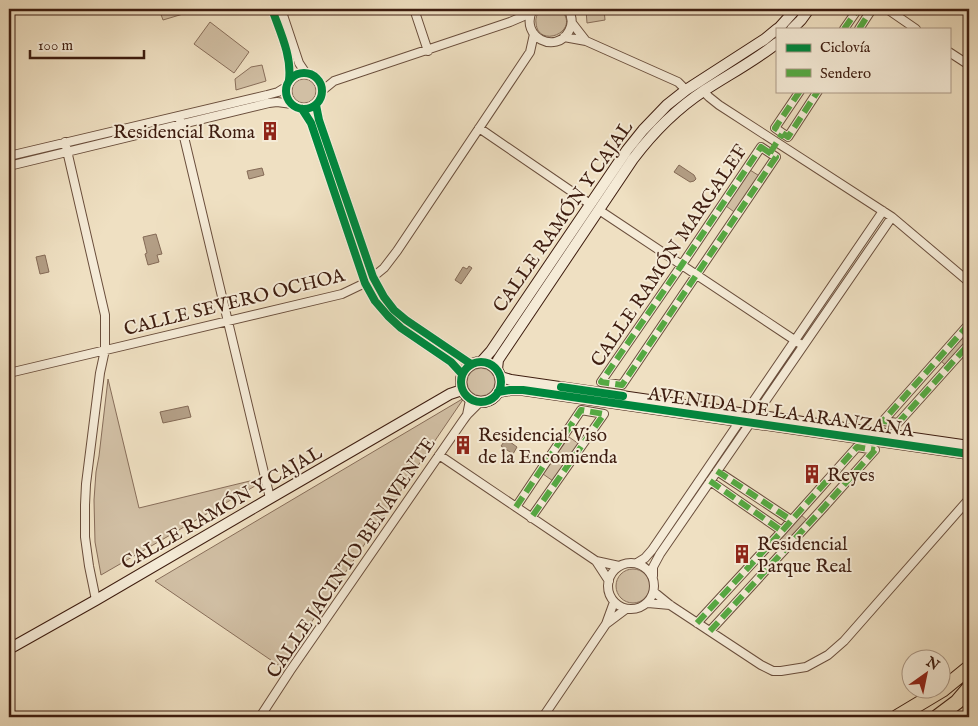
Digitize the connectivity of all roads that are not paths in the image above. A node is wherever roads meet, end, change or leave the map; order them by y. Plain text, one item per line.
1 (272, 9) edge
2 (281, 9) edge
3 (414, 9) edge
4 (568, 9) edge
5 (796, 9) edge
6 (809, 9) edge
7 (858, 9) edge
8 (872, 9) edge
9 (887, 9) edge
10 (532, 11) edge
11 (510, 22) junction
12 (572, 23) junction
13 (530, 24) junction
14 (778, 28) edge
15 (793, 28) edge
16 (845, 28) edge
17 (860, 28) edge
18 (915, 28) edge
19 (776, 30) edge
20 (534, 34) junction
21 (564, 37) junction
22 (586, 41) junction
23 (547, 42) junction
24 (776, 44) edge
25 (428, 50) junction
26 (530, 52) junction
27 (950, 53) edge
28 (969, 65) edge
29 (306, 72) junction
30 (320, 81) junction
31 (334, 81) junction
32 (288, 83) junction
33 (323, 90) junction
34 (686, 90) junction
35 (703, 91) junction
36 (799, 92) edge
37 (817, 92) edge
38 (292, 104) junction
39 (316, 105) junction
40 (302, 109) junction
41 (178, 116) junction
42 (181, 125) junction
43 (479, 128) junction
44 (782, 134) junction
45 (65, 142) junction
46 (777, 142) junction
47 (67, 152) junction
48 (770, 153) junction
49 (9, 156) edge
50 (9, 166) edge
51 (594, 207) junction
52 (883, 211) junction
53 (892, 217) junction
54 (681, 266) junction
55 (696, 275) junction
56 (373, 277) junction
57 (969, 282) edge
58 (365, 283) junction
59 (228, 321) junction
60 (969, 324) edge
61 (795, 340) junction
62 (969, 344) edge
63 (803, 346) junction
64 (106, 350) junction
65 (482, 361) junction
66 (471, 364) junction
67 (9, 373) edge
68 (499, 373) junction
69 (461, 382) junction
70 (611, 384) junction
71 (498, 392) junction
72 (602, 398) junction
73 (475, 401) junction
74 (593, 412) junction
75 (742, 417) junction
76 (754, 419) junction
77 (969, 446) edge
78 (969, 454) edge
79 (439, 455) junction
80 (717, 471) junction
81 (710, 481) junction
82 (270, 498) junction
83 (969, 499) edge
84 (516, 507) junction
85 (531, 518) junction
86 (791, 520) junction
87 (782, 530) junction
88 (596, 562) junction
89 (637, 564) junction
90 (619, 566) junction
91 (653, 576) junction
92 (608, 580) junction
93 (654, 592) junction
94 (96, 600) junction
95 (614, 602) junction
96 (648, 603) junction
97 (670, 605) junction
98 (626, 609) junction
99 (697, 623) junction
100 (606, 624) junction
101 (710, 631) junction
102 (9, 649) edge
103 (969, 668) edge
104 (969, 688) edge
105 (260, 717) edge
106 (543, 717) edge
107 (897, 717) edge
108 (938, 717) edge

1 - 32 street
2 - 29 street
3 - 25 street
4 - 12 street
5 - 14 street, CALLE RAMÓN Y CAJAL
6 - 15 street
7 - 16 street
8 - 17 street
9 - 18 street
10 - 11 street
10 - 13 street
11 - 13 street
11 - 25 street
12 - 21 street
12 - 22 street
13 - 20 street
19 - 34 street, CALLE RAMÓN Y CAJAL
20 - 23 street
20 - 26 street, CALLE SEVERO OCHOA
21 - 22 street
21 - 23 street, CALLE SEVERO OCHOA
22 - 34 street
23 - 26 street, CALLE SEVERO OCHOA
24 - 35 street, CALLE RAMÓN Y CAJAL
25 - 31 street
26 - 43 street, CALLE SEVERO OCHOA
27 - 28 street
29 - 30 street
29 - 32 street
30 - 31 street
30 - 33 street
31 - 33 street
32 - 38 street
32 - 41 street
33 - 39 street
34 - 51 street, CALLE RAMÓN Y CAJAL
35 - 46 street
35 - 51 street, CALLE RAMÓN Y CAJAL
36 - 44 street, CALLE RAMÓN MARGALEF
37 - 44 street, CALLE RAMÓN MARGALEF
38 - 40 street
38 - 42 street
39 - 40 street
39 - 56 street
40 - 58 street
41 - 42 street
41 - 45 street
42 - 47 street
42 - 59 street
43 - 51 street
43 - 56 street, CALLE SEVERO OCHOA
44 - 46 street, CALLE RAMÓN MARGALEF
45 - 47 street
45 - 49 street
46 - 48 street, CALLE RAMÓN MARGALEF
46 - 52 street
47 - 50 street
47 - 64 street
48 - 54 street, CALLE RAMÓN MARGALEF
48 - 55 street, CALLE RAMÓN MARGALEF
51 - 54 street
51 - 65 street, CALLE RAMÓN Y CAJAL
51 - 68 street, CALLE RAMÓN Y CAJAL
52 - 53 street
52 - 61 street
53 - 57 street
53 - 63 street
54 - 55 street
54 - 70 street, CALLE RAMÓN MARGALEF
55 - 61 street
55 - 70 street, CALLE RAMÓN MARGALEF
56 - 58 street, CALLE SEVERO OCHOA
56 - 66 street
58 - 59 street, CALLE SEVERO OCHOA
58 - 69 street
59 - 64 street, CALLE SEVERO OCHOA
59 - 82 street
60 - 62 street
61 - 63 street
61 - 75 street
63 - 76 street
64 - 67 street, CALLE SEVERO OCHOA
64 - 94 street
65 - 66 street
65 - 68 street
66 - 69 street
68 - 71 street
68 - 72 street, AVENIDA DE LA ARANZANA
69 - 73 street
69 - 82 street, CALLE RAMÓN Y CAJAL
70 - 72 street, CALLE RAMÓN MARGALEF
71 - 72 street, AVENIDA DE LA ARANZANA
71 - 73 street
72 - 74 street, CALLE RAMÓN MARGALEF
72 - 75 street, AVENIDA DE LA ARANZANA
73 - 79 street, CALLE JACINTO BENAVENTE
74 - 84 street
74 - 85 street
75 - 76 street, AVENIDA DE LA ARANZANA
75 - 89 street
76 - 77 street, AVENIDA DE LA ARANZANA
76 - 78 street, AVENIDA DE LA ARANZANA
76 - 80 street
79 - 84 street
79 - 105 street, CALLE JACINTO BENAVENTE
80 - 81 street
80 - 86 street
81 - 87 street
81 - 91 street
82 - 94 street, CALLE RAMÓN Y CAJAL
83 - 101 street
84 - 85 street
85 - 88 street
86 - 87 street
86 - 101 street
87 - 99 street
88 - 90 street
88 - 92 street
89 - 90 street
89 - 91 street
90 - 92 street
91 - 93 street
92 - 95 street
93 - 96 street
93 - 97 street
94 - 102 street, CALLE RAMÓN Y CAJAL
95 - 98 street
95 - 100 street
96 - 97 street
96 - 98 street
97 - 99 street
98 - 100 street
99 - 101 street
100 - 106 street
103 - 107 highway
104 - 108 highway

